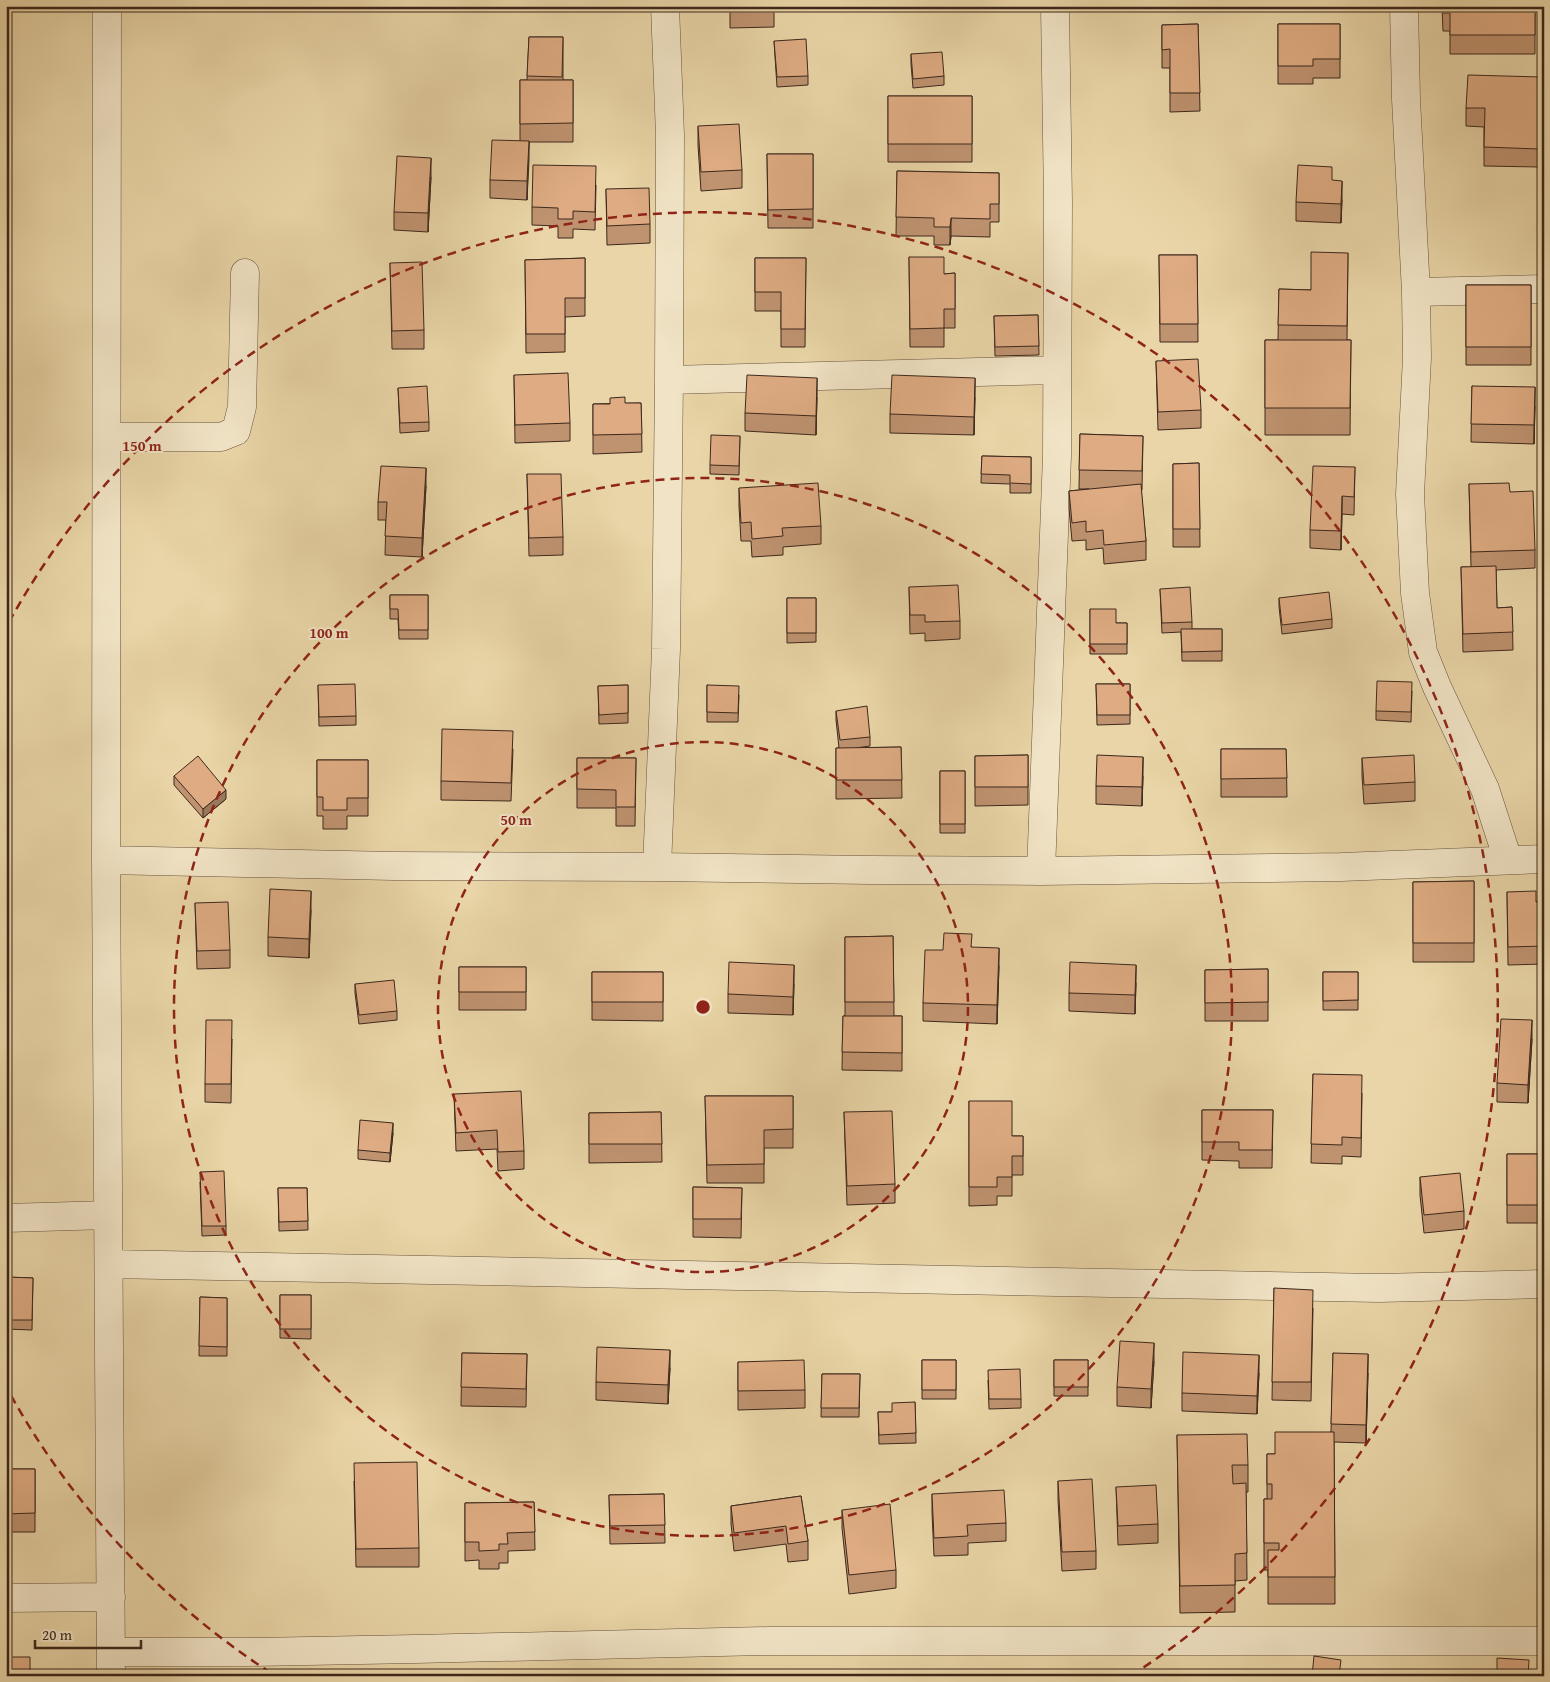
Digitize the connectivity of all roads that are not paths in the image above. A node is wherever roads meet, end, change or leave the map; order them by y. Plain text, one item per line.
1 (107, 6) edge
2 (665, 6) edge
3 (1056, 6) edge
4 (1404, 6) edge
5 (244, 273) dead end
6 (1544, 289) edge
7 (1416, 292) junction
8 (1057, 370) junction
9 (669, 380) junction
10 (107, 437) junction
11 (1544, 859) edge
12 (106, 860) junction
13 (1508, 860) junction
14 (657, 867) junction
15 (1041, 871) junction
16 (108, 1215) junction
17 (6, 1218) edge
18 (109, 1264) junction
19 (1544, 1284) edge
20 (111, 1597) junction
21 (6, 1598) edge
22 (1544, 1641) edge
23 (111, 1664) edge

1 - 10 street
2 - 9 street
3 - 8 street
4 - 7 street
5 - 10 street
6 - 7 street
7 - 13 street
8 - 9 street
8 - 15 street
9 - 14 street
10 - 12 street
11 - 13 street
12 - 14 street
12 - 16 street
13 - 15 street
14 - 15 street
16 - 17 street
16 - 18 street
18 - 19 street
18 - 20 street
20 - 21 street
20 - 23 street
22 - 23 street

